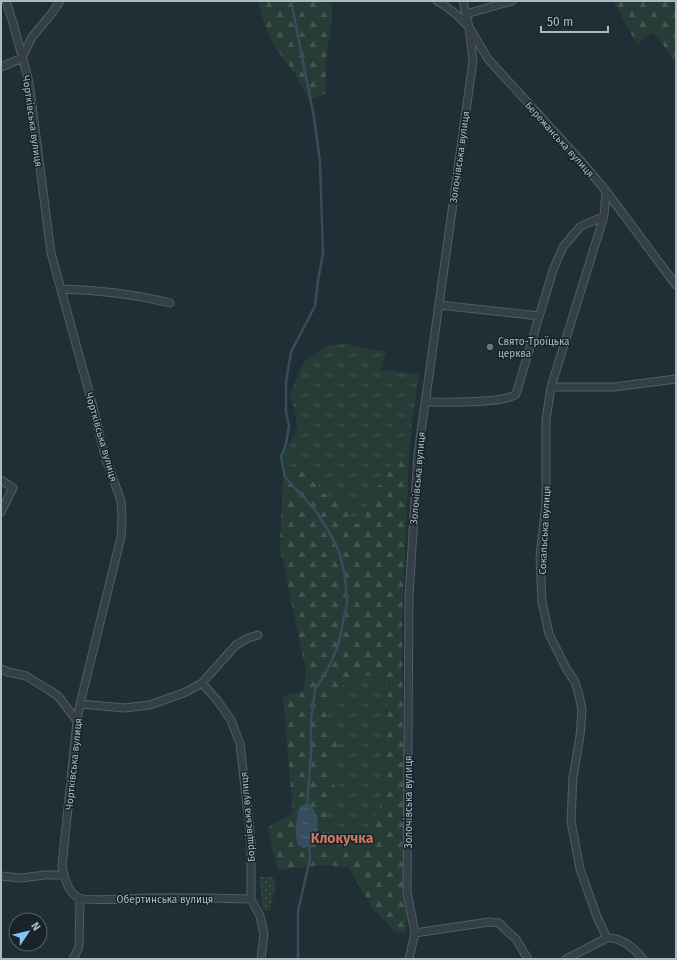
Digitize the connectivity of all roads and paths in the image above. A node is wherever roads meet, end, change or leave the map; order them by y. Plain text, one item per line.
1 (6, 1) edge
2 (60, 1) edge
3 (437, 1) edge
4 (462, 1) edge
5 (512, 1) edge
6 (466, 14) junction
7 (469, 27) junction
8 (22, 58) junction
9 (1, 67) edge
10 (606, 191) junction
11 (604, 216) junction
12 (676, 285) edge
13 (61, 289) junction
14 (170, 303) dead end
15 (439, 305) junction
16 (539, 316) junction
17 (676, 379) edge
18 (551, 387) junction
19 (425, 402) junction
20 (1, 480) edge
21 (1, 512) edge
22 (258, 635) dead end
23 (1, 668) edge
24 (8, 672) junction
25 (1, 677) edge
26 (202, 683) junction
27 (80, 704) junction
28 (77, 721) junction
29 (63, 874) junction
30 (1, 876) edge
31 (80, 899) junction
32 (251, 899) junction
33 (415, 933) junction
34 (607, 938) junction
35 (74, 959) edge
36 (262, 959) edge
37 (409, 959) edge
38 (528, 959) edge
39 (566, 959) edge
40 (642, 959) edge

1 - 8 street, Чортківська вулиця
2 - 8 street
3 - 7 street, Бережанська вулиця
4 - 6 street, Золочівська вулиця
5 - 6 street
6 - 7 street, Золочівська вулиця
7 - 10 street, Бережанська вулиця
7 - 15 street, Золочівська вулиця
8 - 9 street
8 - 13 street, Чортківська вулиця
10 - 11 street, Сокальська вулиця
10 - 12 street, Бережанська вулиця
11 - 16 street
11 - 18 street, Сокальська вулиця
13 - 14 street
13 - 27 street, Чортківська вулиця
15 - 16 street
15 - 19 street, Золочівська вулиця
16 - 19 street
17 - 18 street
18 - 34 street, Сокальська вулиця
19 - 33 street, Золочівська вулиця
20 - 21 street
22 - 26 street
23 - 24 street
24 - 25 street
24 - 28 street
26 - 27 street
26 - 32 street, Борщівська вулиця
27 - 28 street, Чортківська вулиця
28 - 29 street, Чортківська вулиця
29 - 30 street
29 - 31 street
31 - 32 street, Обертинська вулиця
31 - 35 street
32 - 36 street, Борщівська вулиця
33 - 37 street, Золочівська вулиця
33 - 38 street
34 - 39 street
34 - 40 street

